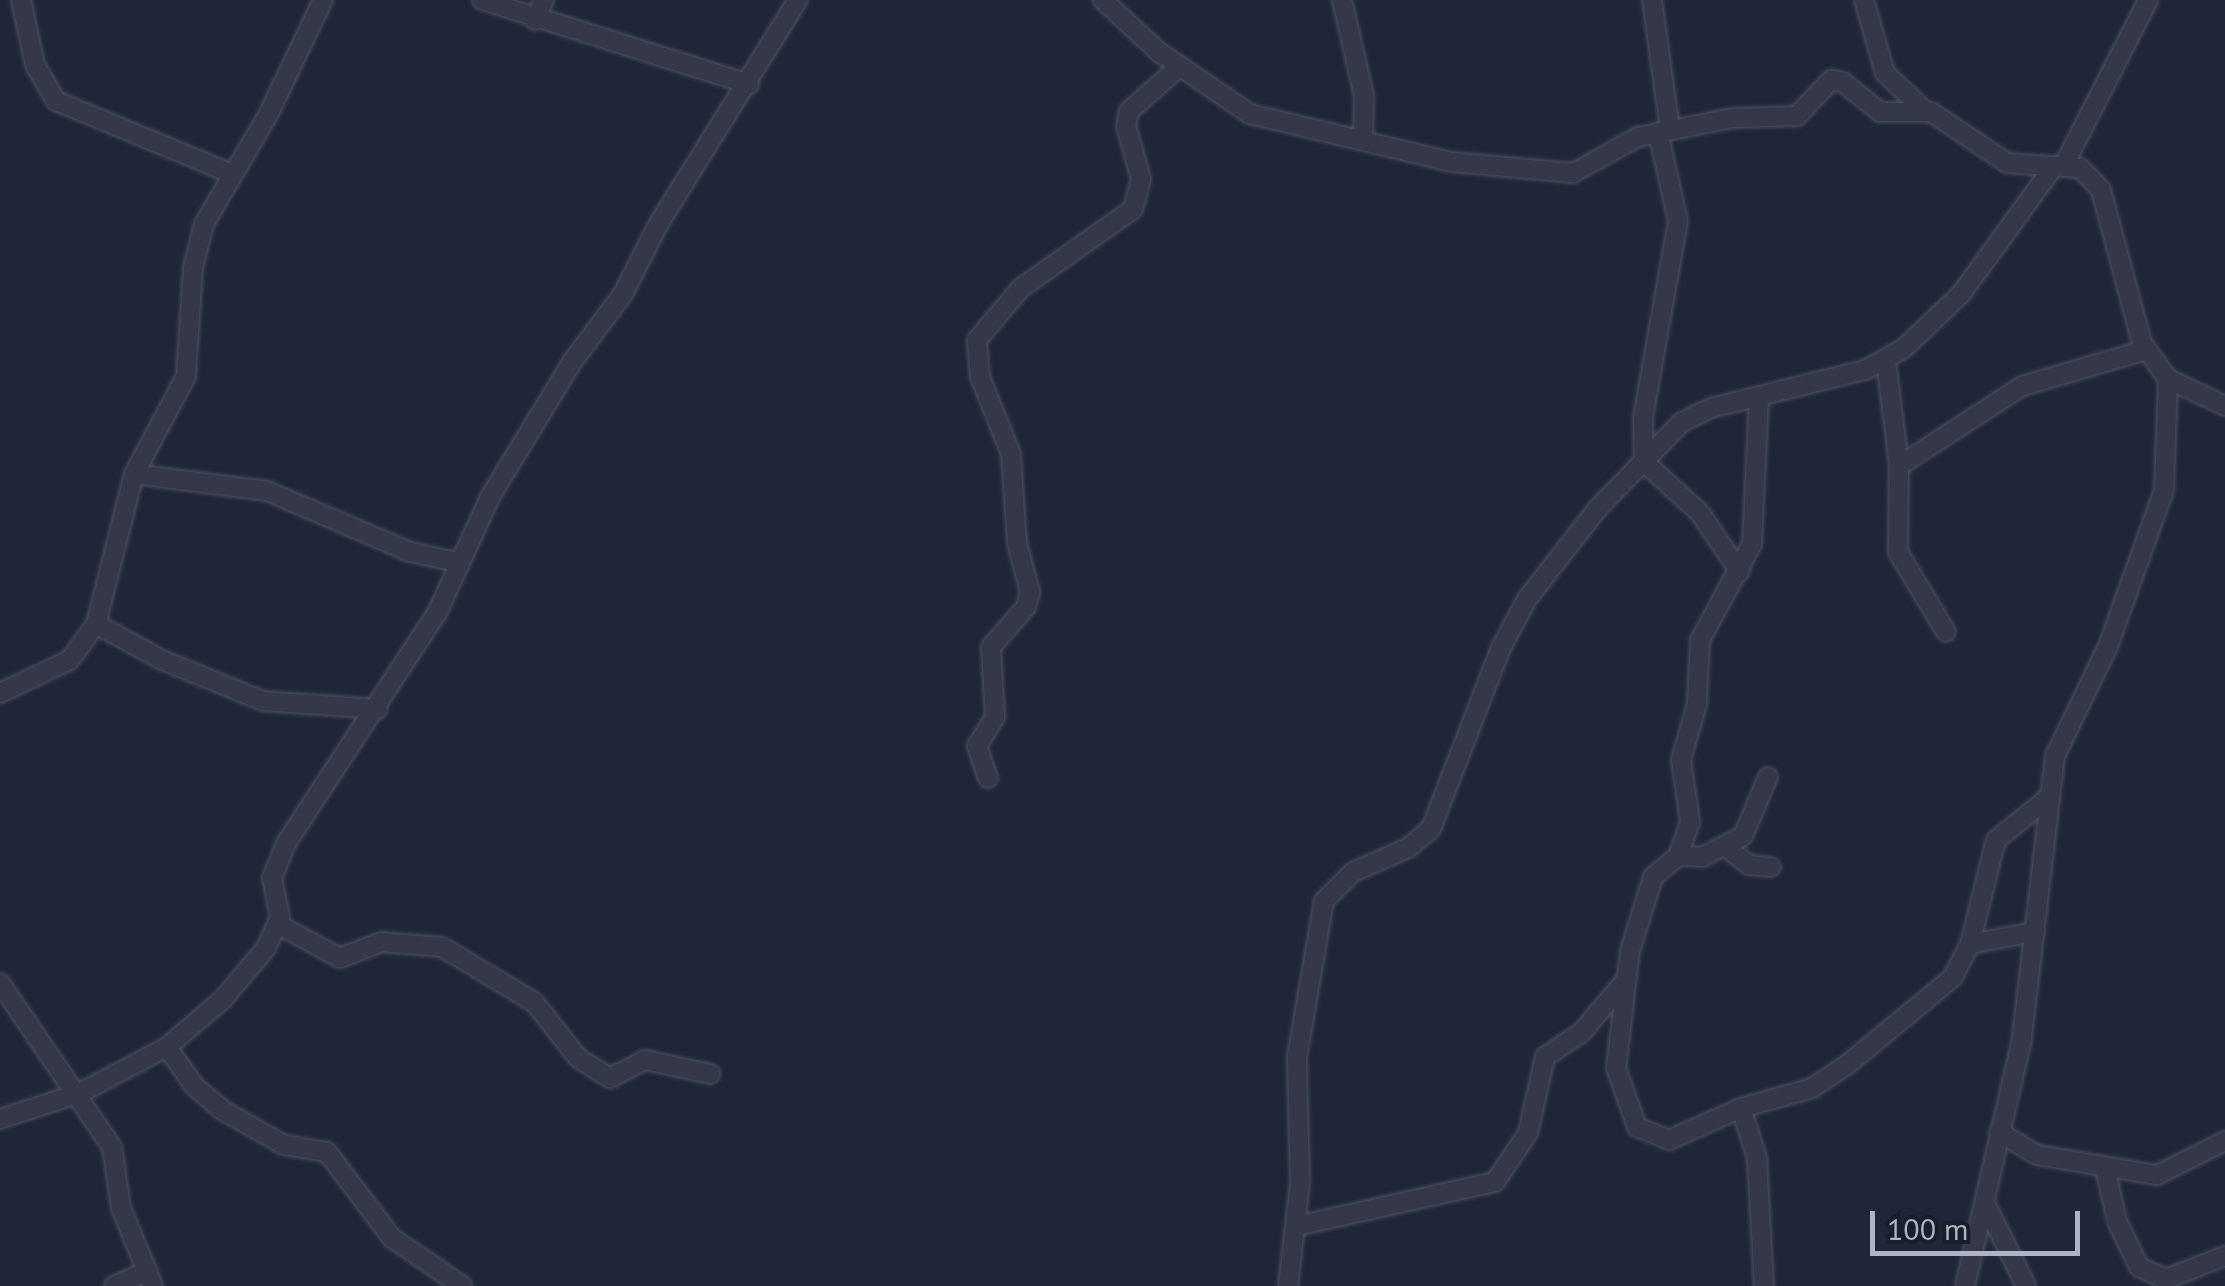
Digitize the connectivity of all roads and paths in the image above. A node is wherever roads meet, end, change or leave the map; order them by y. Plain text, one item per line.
1 (21, 0) edge
2 (323, 0) edge
3 (482, 0) edge
4 (544, 0) edge
5 (798, 0) edge
6 (1104, 0) edge
7 (1342, 0) edge
8 (1652, 0) edge
9 (1864, 0) edge
10 (2148, 0) edge
11 (535, 20) junction
12 (1180, 67) junction
13 (749, 84) junction
14 (1924, 110) junction
15 (1664, 131) junction
16 (1362, 138) junction
17 (2059, 165) junction
18 (232, 174) junction
19 (2146, 350) junction
20 (1886, 361) junction
21 (2168, 379) junction
22 (1759, 396) junction
23 (2225, 406) edge
24 (1644, 462) junction
25 (1898, 466) junction
26 (134, 474) junction
27 (457, 562) junction
28 (1740, 572) junction
29 (96, 624) junction
30 (1946, 632) dead end
31 (0, 693) edge
32 (378, 709) junction
33 (1768, 777) dead end
34 (988, 778) dead end
35 (2048, 798) junction
36 (1727, 848) junction
37 (1678, 856) junction
38 (1772, 867) dead end
39 (279, 925) junction
40 (2036, 932) junction
41 (1970, 944) junction
42 (1625, 980) junction
43 (0, 983) edge
44 (166, 1046) junction
45 (712, 1074) dead end
46 (80, 1093) junction
47 (1741, 1108) junction
48 (0, 1119) edge
49 (1999, 1132) junction
50 (2225, 1141) edge
51 (2105, 1168) junction
52 (1986, 1205) junction
53 (1296, 1226) junction
54 (2225, 1256) edge
55 (151, 1278) edge
56 (114, 1286) edge
57 (462, 1286) edge
58 (1288, 1286) edge
59 (1764, 1286) edge
60 (1964, 1286) edge
61 (2026, 1286) edge

1 - 18 street
2 - 18 street
3 - 11 street
4 - 11 street
5 - 13 street
6 - 12 street
7 - 16 street
8 - 15 street
9 - 14 street
10 - 17 street
11 - 13 street
12 - 16 street
12 - 34 street
13 - 27 street
14 - 15 street
14 - 17 street
15 - 16 street
15 - 24 street
17 - 19 street
17 - 20 street
18 - 26 street
19 - 21 street
19 - 25 street
20 - 22 street
20 - 25 street
21 - 23 street
21 - 35 street
22 - 24 street
22 - 28 street
24 - 28 street
24 - 53 street
25 - 30 street
26 - 27 street
26 - 29 street
27 - 32 street
28 - 37 street
29 - 31 street
29 - 32 street
32 - 39 street
33 - 36 street
35 - 40 street
35 - 41 street
36 - 37 street
36 - 38 street
37 - 42 street
39 - 44 street
39 - 45 street
40 - 41 street
40 - 49 street
41 - 47 street
42 - 47 street
42 - 53 street
43 - 46 street
44 - 46 street
44 - 57 street
46 - 48 street
46 - 55 street
47 - 59 street
49 - 51 street
49 - 52 street
50 - 51 street
51 - 54 street
52 - 60 street
52 - 61 street
53 - 58 street
55 - 56 street

